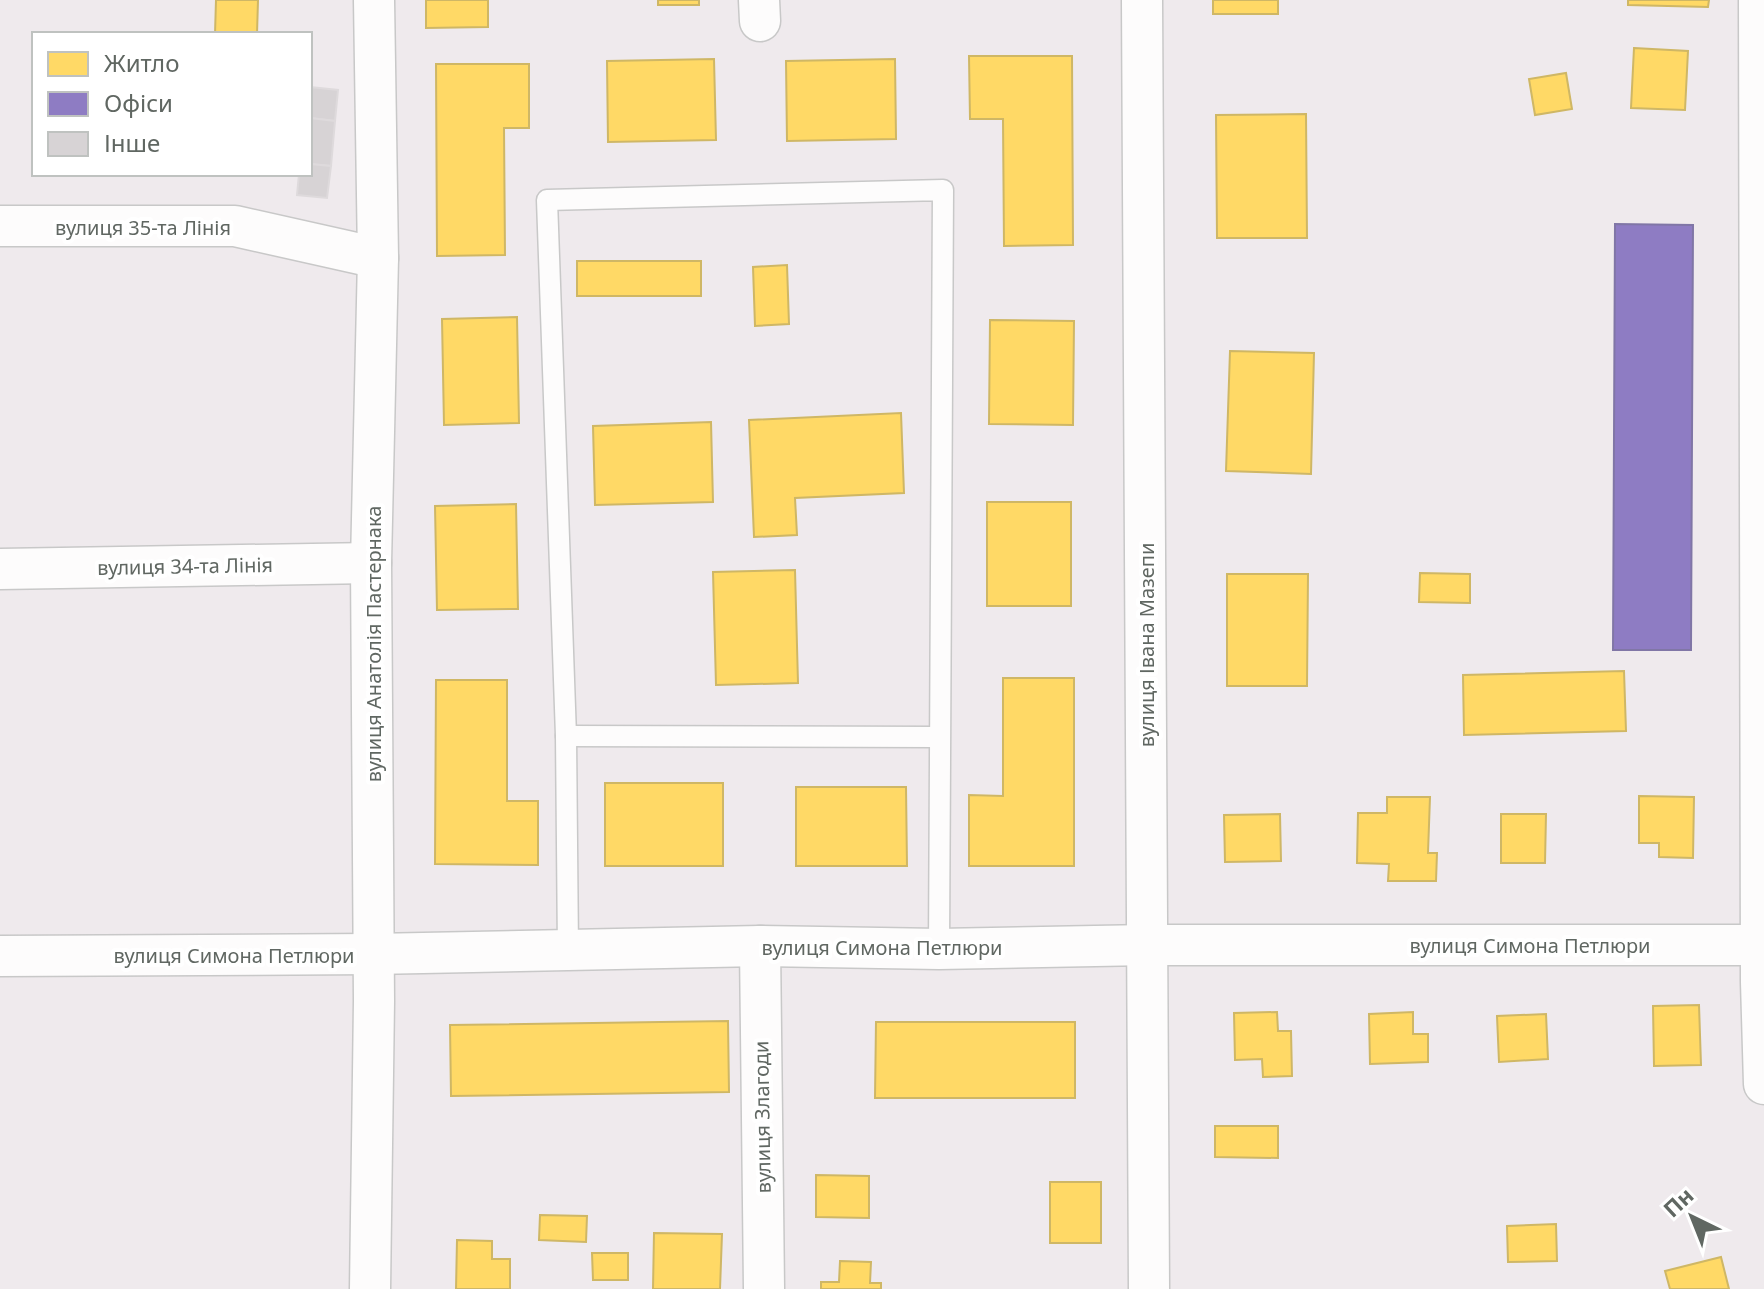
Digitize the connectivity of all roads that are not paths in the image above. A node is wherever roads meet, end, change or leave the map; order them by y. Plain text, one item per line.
1 (374, 0) edge
2 (1142, 0) edge
3 (1759, 0) edge
4 (0, 226) edge
5 (378, 258) junction
6 (1763, 375) edge
7 (371, 563) junction
8 (0, 569) edge
9 (566, 736) junction
10 (939, 737) junction
11 (1148, 945) junction
12 (1763, 945) edge
13 (760, 946) junction
14 (939, 949) junction
15 (568, 951) junction
16 (373, 954) junction
17 (0, 956) edge
18 (1764, 1084) edge
19 (370, 1289) edge
20 (764, 1289) edge
21 (1149, 1289) edge

1 - 5 street, вулиця Анатолія Пастернака
2 - 11 street, вулиця Івана Мазепи
3 - 6 street
4 - 5 street, вулиця 35-та Лінія
5 - 7 street, вулиця Анатолія Пастернака
6 - 12 street
7 - 8 street, вулиця 34-та Лінія
7 - 16 street, вулиця Анатолія Пастернака
9 - 10 lane
9 - 10 lane
9 - 15 lane
10 - 14 lane
11 - 12 street, вулиця Симона Петлюри
11 - 14 street, вулиця Симона Петлюри
11 - 21 street, вулиця Івана Мазепи
12 - 18 street
13 - 14 street, вулиця Симона Петлюри
13 - 15 street, вулиця Симона Петлюри
13 - 20 street, вулиця Злагоди
15 - 16 street, вулиця Симона Петлюри
16 - 17 street, вулиця Симона Петлюри
16 - 19 street, вулиця Анатолія Пастернака

